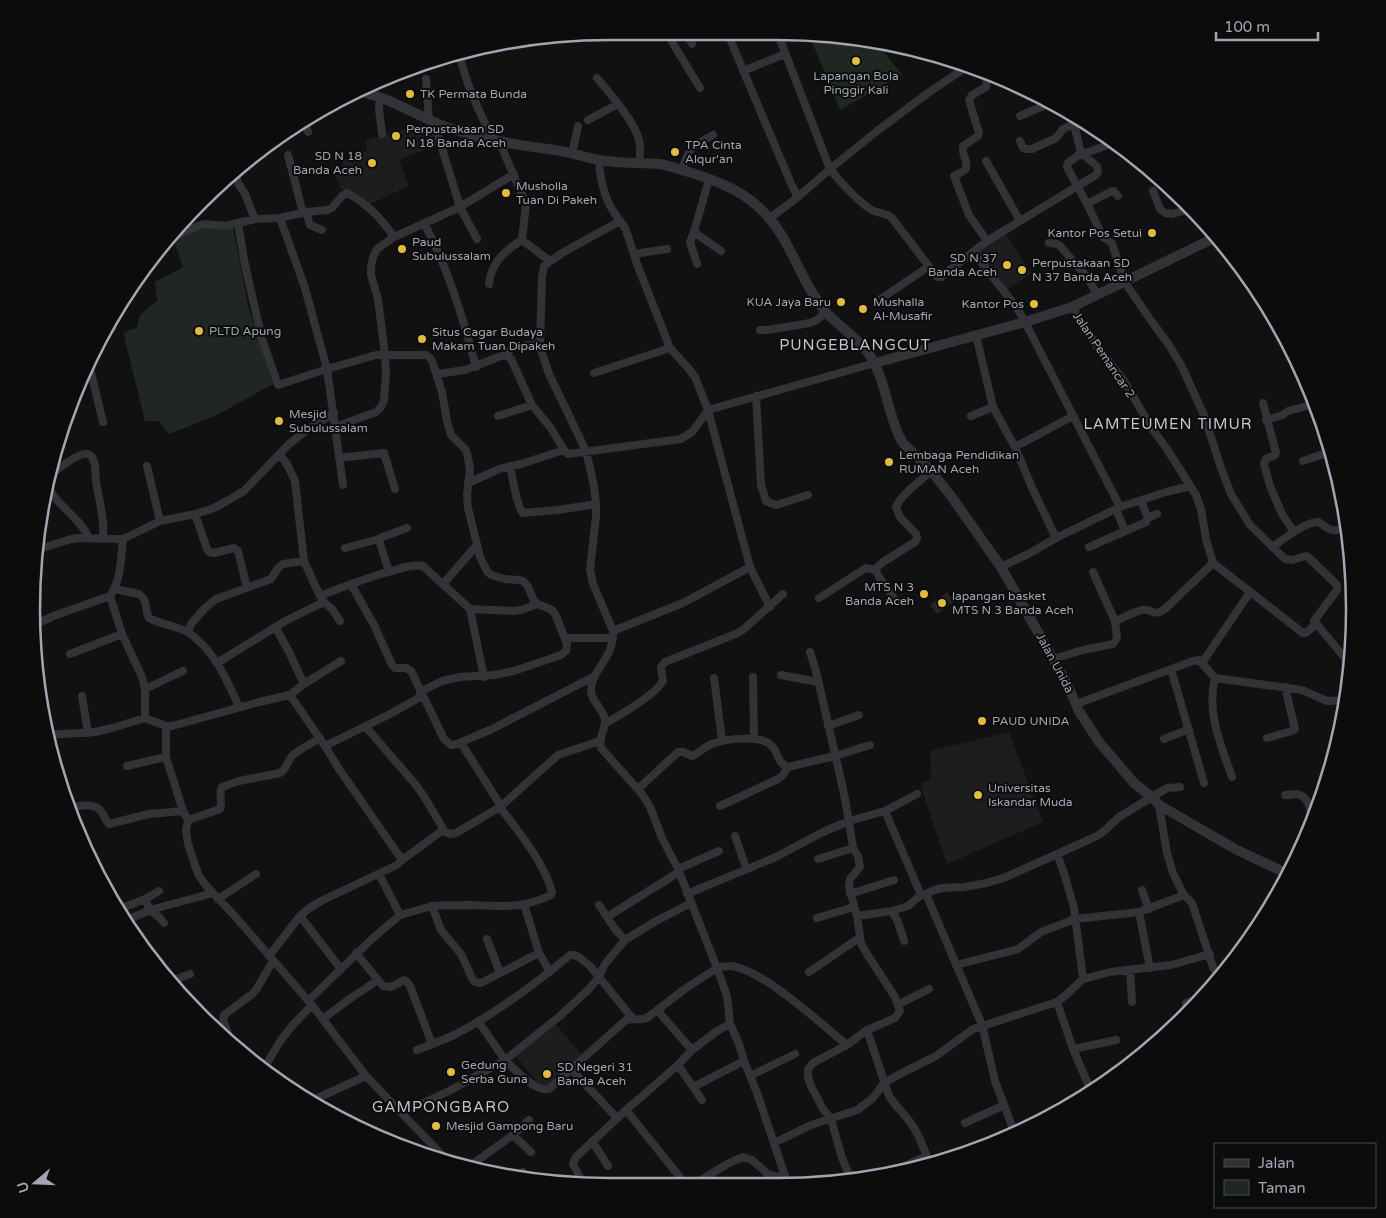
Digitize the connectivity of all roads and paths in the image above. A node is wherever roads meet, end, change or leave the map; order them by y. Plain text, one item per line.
1 (671, 40) edge
2 (690, 40) edge
3 (730, 40) edge
4 (780, 40) edge
5 (692, 44) dead end
6 (785, 54) junction
7 (461, 59) edge
8 (961, 70) edge
9 (743, 71) junction
10 (597, 78) dead end
11 (426, 79) dead end
12 (987, 80) edge
13 (700, 88) dead end
14 (369, 94) edge
15 (380, 98) junction
16 (618, 104) junction
17 (1043, 106) edge
18 (1020, 116) dead end
19 (588, 120) dead end
20 (432, 121) junction
21 (1074, 124) joint
22 (578, 126) dead end
23 (306, 127) edge
24 (308, 132) dead end
25 (382, 134) dead end
26 (713, 135) dead end
27 (496, 141) junction
28 (1020, 141) dead end
29 (1106, 145) edge
30 (1082, 153) junction
31 (288, 154) dead end
32 (572, 154) junction
33 (599, 160) junction
34 (986, 161) dead end
35 (640, 164) junction
36 (830, 169) junction
37 (682, 170) junction
38 (514, 174) junction
39 (237, 179) edge
40 (709, 179) junction
41 (1077, 186) junction
42 (1153, 190) dead end
43 (1118, 196) dead end
44 (798, 197) junction
45 (1087, 204) junction
46 (460, 207) junction
47 (1183, 211) edge
48 (304, 213) junction
49 (280, 218) junction
50 (770, 218) junction
51 (255, 219) junction
52 (1020, 220) junction
53 (620, 221) junction
54 (238, 222) junction
55 (424, 223) junction
56 (322, 230) dead end
57 (183, 232) edge
58 (694, 232) junction
59 (394, 237) junction
60 (477, 239) dead end
61 (522, 240) junction
62 (1210, 240) edge
63 (987, 241) junction
64 (1049, 243) dead end
65 (667, 249) dead end
66 (721, 251) dead end
67 (973, 252) junction
68 (634, 254) junction
69 (550, 261) junction
70 (697, 264) dead end
71 (928, 267) junction
72 (1124, 281) junction
73 (489, 284) dead end
74 (1097, 294) junction
75 (880, 300) dead end
76 (1072, 307) junction
77 (826, 312) junction
78 (1025, 322) junction
79 (760, 330) dead end
80 (976, 335) junction
81 (540, 343) junction
82 (670, 348) junction
83 (385, 355) junction
84 (504, 356) junction
85 (875, 363) junction
86 (476, 367) junction
87 (327, 369) junction
88 (594, 373) dead end
89 (91, 374) edge
90 (436, 374) junction
91 (756, 396) junction
92 (1263, 403) dead end
93 (532, 405) junction
94 (1308, 406) edge
95 (993, 407) junction
96 (708, 410) junction
97 (334, 413) junction
98 (498, 416) dead end
99 (971, 416) dead end
100 (1073, 416) junction
101 (1266, 420) junction
102 (103, 422) dead end
103 (335, 426) junction
104 (1015, 447) junction
105 (564, 450) junction
106 (586, 451) junction
107 (279, 454) junction
108 (1324, 454) edge
109 (339, 458) junction
110 (1303, 461) dead end
111 (147, 466) dead end
112 (510, 466) junction
113 (58, 469) edge
114 (931, 471) junction
115 (468, 483) junction
116 (343, 486) dead end
117 (1190, 486) junction
118 (395, 489) dead end
119 (52, 493) edge
120 (808, 494) dead end
121 (1141, 501) junction
122 (596, 504) junction
123 (1118, 508) junction
124 (195, 514) junction
125 (1157, 514) dead end
126 (160, 521) junction
127 (1146, 522) dead end
128 (407, 528) dead end
129 (1340, 529) edge
130 (1126, 531) junction
131 (1294, 532) junction
132 (89, 538) junction
133 (103, 538) junction
134 (1056, 538) junction
135 (123, 539) junction
136 (379, 539) junction
137 (477, 545) junction
138 (1089, 547) dead end
139 (1272, 547) junction
140 (44, 548) edge
141 (345, 548) dead end
142 (304, 560) junction
143 (1212, 563) junction
144 (750, 567) junction
145 (1001, 567) junction
146 (875, 570) junction
147 (389, 572) junction
148 (1093, 572) dead end
149 (351, 584) junction
150 (443, 584) junction
151 (247, 588) junction
152 (115, 589) junction
153 (1250, 592) junction
154 (783, 594) dead end
155 (110, 596) junction
156 (818, 598) dead end
157 (322, 599) junction
158 (896, 601) dead end
159 (538, 604) junction
160 (770, 607) junction
161 (470, 609) junction
162 (340, 621) dead end
163 (1115, 621) junction
164 (40, 622) edge
165 (1316, 624) junction
166 (276, 628) junction
167 (188, 632) junction
168 (122, 634) junction
169 (613, 634) junction
170 (566, 638) junction
171 (810, 652) dead end
172 (1344, 652) edge
173 (70, 654) dead end
174 (1053, 660) junction
175 (341, 661) dead end
176 (217, 663) junction
177 (1202, 663) junction
178 (1171, 669) junction
179 (183, 670) dead end
180 (781, 675) dead end
181 (595, 676) junction
182 (484, 677) junction
183 (753, 677) dead end
184 (714, 678) dead end
185 (1216, 678) junction
186 (818, 682) junction
187 (304, 684) junction
188 (1285, 687) junction
189 (145, 689) junction
190 (421, 694) junction
191 (290, 695) junction
192 (82, 696) dead end
193 (1338, 700) edge
194 (1076, 704) junction
195 (238, 707) junction
196 (859, 715) dead end
197 (145, 718) junction
198 (605, 724) junction
199 (166, 726) junction
200 (366, 726) junction
201 (828, 726) junction
202 (1189, 729) junction
203 (88, 733) junction
204 (54, 735) edge
205 (320, 738) junction
206 (1268, 738) dead end
207 (754, 739) junction
208 (1164, 739) dead end
209 (722, 740) junction
210 (600, 741) junction
211 (461, 743) junction
212 (870, 745) dead end
213 (325, 746) junction
214 (835, 756) junction
215 (166, 757) junction
216 (127, 766) dead end
217 (788, 767) junction
218 (1232, 777) dead end
219 (1204, 783) dead end
220 (1180, 787) dead end
221 (638, 789) junction
222 (917, 794) dead end
223 (1285, 795) dead end
224 (1156, 801) junction
225 (500, 806) junction
226 (720, 806) dead end
227 (76, 807) edge
228 (1310, 808) edge
229 (183, 811) junction
230 (885, 811) junction
231 (188, 820) junction
232 (849, 821) junction
233 (444, 830) junction
234 (735, 836) dead end
235 (853, 848) junction
236 (719, 851) dead end
237 (1056, 854) junction
238 (402, 860) junction
239 (818, 860) dead end
240 (746, 868) junction
241 (678, 871) junction
242 (1282, 871) edge
243 (256, 874) dead end
244 (379, 874) junction
245 (894, 880) dead end
246 (1142, 890) dead end
247 (159, 891) dead end
248 (688, 894) junction
249 (850, 894) junction
250 (923, 895) junction
251 (1184, 895) junction
252 (215, 896) junction
253 (145, 899) junction
254 (691, 903) junction
255 (524, 904) junction
256 (599, 905) dead end
257 (432, 906) junction
258 (124, 907) edge
259 (854, 907) junction
260 (1149, 909) junction
261 (150, 910) junction
262 (892, 911) junction
263 (1139, 912) junction
264 (400, 914) junction
265 (300, 916) junction
266 (857, 916) junction
267 (607, 917) junction
268 (132, 918) edge
269 (817, 918) dead end
270 (1075, 919) junction
271 (164, 923) dead end
272 (860, 938) junction
273 (487, 939) dead end
274 (625, 940) junction
275 (904, 941) dead end
276 (356, 953) junction
277 (539, 953) junction
278 (1210, 954) junction
279 (271, 958) junction
280 (956, 965) junction
281 (717, 968) junction
282 (1150, 968) junction
283 (341, 969) junction
284 (1130, 970) junction
285 (1215, 971) edge
286 (550, 972) junction
287 (809, 972) dead end
288 (500, 973) junction
289 (190, 974) dead end
290 (598, 978) junction
291 (177, 979) edge
292 (1084, 979) junction
293 (378, 980) junction
294 (929, 989) dead end
295 (1057, 1002) junction
296 (1132, 1002) dead end
297 (310, 1003) junction
298 (898, 1004) junction
299 (657, 1010) junction
300 (323, 1019) junction
301 (634, 1019) junction
302 (478, 1022) junction
303 (730, 1024) junction
304 (982, 1025) junction
305 (227, 1030) edge
306 (867, 1030) junction
307 (1116, 1040) dead end
308 (432, 1044) junction
309 (847, 1045) junction
310 (1073, 1049) junction
311 (417, 1050) dead end
312 (692, 1050) junction
313 (795, 1054) dead end
314 (505, 1060) junction
315 (744, 1061) junction
316 (267, 1063) edge
317 (678, 1065) junction
318 (572, 1070) junction
319 (366, 1076) junction
320 (750, 1076) junction
321 (884, 1084) junction
322 (1088, 1085) edge
323 (693, 1087) junction
324 (317, 1097) edge
325 (702, 1100) dead end
326 (1004, 1104) junction
327 (626, 1110) junction
328 (402, 1113) junction
329 (617, 1118) junction
330 (831, 1119) junction
331 (529, 1120) dead end
332 (965, 1123) dead end
333 (1012, 1127) edge
334 (513, 1135) junction
335 (592, 1142) junction
336 (774, 1143) junction
337 (432, 1150) edge
338 (532, 1152) dead end
339 (927, 1156) joint
340 (917, 1161) edge
341 (475, 1162) edge
342 (608, 1166) dead end
343 (849, 1173) edge
344 (581, 1177) edge
345 (682, 1178) edge
346 (703, 1178) edge
347 (778, 1178) edge
348 (787, 1178) edge

1 - 13 street
2 - 5 street
3 - 9 street
4 - 6 street
6 - 9 street
6 - 36 street
7 - 27 street
8 - 36 street
9 - 44 street
10 - 16 street
11 - 20 street
12 - 63 street
14 - 15 street, Jalan Unida
15 - 20 street, Jalan Unida
15 - 25 street
16 - 19 street
16 - 35 street
17 - 18 street
20 - 27 street, Jalan Unida
20 - 46 street
21 - 28 street
21 - 30 street
22 - 32 street
23 - 24 street
26 - 37 street
27 - 32 street, Jalan Unida
27 - 38 street
29 - 30 street
30 - 41 street
30 - 41 street
31 - 48 street
32 - 33 street, Jalan Unida
33 - 35 street, Jalan Unida
33 - 53 street
34 - 52 street
35 - 37 street, Jalan Unida
36 - 44 street
36 - 71 street
37 - 40 street, Jalan Unida
38 - 46 street
38 - 61 street
39 - 51 street
40 - 50 street, Jalan Unida
40 - 58 street
41 - 45 street
41 - 52 street
42 - 47 street
43 - 45 street
44 - 50 street
45 - 72 street
46 - 55 street
46 - 60 street
48 - 49 street
48 - 56 street
48 - 59 street
49 - 51 street
49 - 87 street
50 - 77 street, Jalan Unida
51 - 54 street
52 - 63 street
53 - 68 street
53 - 69 street
54 - 57 street
54 - 87 street
55 - 59 street
55 - 86 street
58 - 66 street
58 - 70 street
59 - 83 street
61 - 69 street
61 - 73 street
62 - 72 street
63 - 67 street
64 - 74 street
65 - 68 street
67 - 71 street
67 - 78 street
68 - 82 street
69 - 81 street
71 - 75 street
72 - 74 street
72 - 139 street
74 - 76 street
76 - 78 street
76 - 117 street, Jalan Pemancar 2
77 - 79 street
77 - 85 street, Jalan Unida
78 - 80 street
78 - 100 street
80 - 85 street
80 - 95 street
81 - 84 street
81 - 106 street
82 - 88 street
82 - 96 street
83 - 87 street
83 - 90 street
83 - 103 street
84 - 86 street
84 - 93 street
85 - 91 street
85 - 114 street, Jalan Unida
86 - 90 street
87 - 97 street
89 - 102 street
90 - 115 street
91 - 96 street
91 - 120 street
92 - 101 street
93 - 98 street
93 - 105 street
94 - 101 street
95 - 99 street
95 - 104 street
96 - 106 street
96 - 144 street
97 - 103 street
97 - 107 street
100 - 104 street
100 - 123 street
101 - 131 street
103 - 109 street
104 - 134 street
105 - 106 street
105 - 112 street
106 - 122 street
107 - 124 street
107 - 142 street
108 - 110 street
109 - 116 street
109 - 118 street
111 - 126 street
112 - 115 street
112 - 122 street
113 - 133 street
114 - 145 street, Jalan Unida
114 - 146 street
115 - 137 street
117 - 121 street
117 - 143 street, Jalan Pemancar 2
119 - 132 street
121 - 123 street
121 - 125 street
122 - 169 street
123 - 130 street
123 - 134 street
124 - 126 street
124 - 151 street
126 - 135 street
127 - 130 street
128 - 136 street
129 - 131 street
130 - 138 street
131 - 139 street
132 - 133 street
132 - 140 street
133 - 135 street
134 - 145 street
135 - 152 street
136 - 141 street
136 - 147 street
137 - 150 street
137 - 159 street
139 - 165 street
142 - 151 street
142 - 157 street
143 - 153 street
143 - 163 street
144 - 160 street
144 - 169 street
145 - 174 street, Jalan Unida
146 - 156 street
146 - 158 street
147 - 149 street
147 - 150 street
148 - 163 street
149 - 157 street
149 - 190 street
150 - 161 street
151 - 167 street
152 - 155 street
152 - 167 street
153 - 165 street
153 - 177 street
154 - 160 street
155 - 164 street
155 - 168 street
157 - 162 street
157 - 166 street
159 - 161 street
159 - 170 street
160 - 198 street
161 - 182 street
163 - 174 street
165 - 172 street
166 - 176 street
166 - 187 street
167 - 176 street
168 - 173 street
168 - 189 street
169 - 170 street
169 - 181 street
170 - 182 street
171 - 186 street
174 - 194 street, Jalan Unida
175 - 187 street
176 - 195 street
177 - 178 street
177 - 185 street
178 - 194 street
178 - 202 street
179 - 189 street
180 - 186 street
181 - 198 street
181 - 211 street
182 - 190 street
183 - 207 street
184 - 209 street
185 - 188 street
185 - 218 street
186 - 201 street
187 - 191 street
188 - 193 street
188 - 206 street
189 - 197 street
190 - 200 street
190 - 211 street
191 - 195 street
191 - 205 street
192 - 203 street
194 - 224 street, Jalan Unida
195 - 199 street
196 - 201 street
197 - 199 street
197 - 203 street
198 - 210 street
199 - 215 street
200 - 213 street
200 - 233 street
201 - 214 street
202 - 208 street
202 - 219 street
203 - 204 street
205 - 213 street
205 - 231 street
207 - 209 street
207 - 217 street
209 - 221 street
210 - 221 street
210 - 225 street
211 - 225 street
212 - 214 street
213 - 238 street
214 - 217 street
214 - 232 street
215 - 216 street
215 - 229 street
217 - 226 street
220 - 224 street
221 - 241 street
222 - 230 street
223 - 228 street
224 - 237 street
224 - 242 street, Jalan Unida
224 - 251 street
225 - 233 street
225 - 255 street
227 - 229 street
229 - 231 street
230 - 232 street
230 - 250 street
231 - 252 street
232 - 235 street
232 - 240 street
233 - 238 street
234 - 240 street
235 - 239 street
235 - 249 street
236 - 241 street
237 - 250 street
237 - 270 street
238 - 244 street
240 - 248 street
241 - 248 street
241 - 267 street
243 - 252 street
244 - 264 street
244 - 265 street
245 - 249 street
246 - 260 street
247 - 253 street
248 - 254 street
249 - 259 street
250 - 262 street
250 - 280 street
251 - 260 street
251 - 278 street
252 - 261 street
252 - 279 street
253 - 258 street
253 - 261 street
254 - 274 street
254 - 281 street
255 - 257 street
255 - 277 street
256 - 267 street
257 - 264 street
257 - 288 street
259 - 266 street
259 - 269 street
260 - 263 street
261 - 268 street
261 - 271 street
262 - 266 street
262 - 275 street
263 - 270 street
263 - 282 street
264 - 276 street
265 - 279 street
265 - 283 street
266 - 272 street
267 - 274 street
270 - 280 street
270 - 292 street
272 - 287 street
272 - 298 street
273 - 288 street
274 - 290 street
276 - 283 street
276 - 293 street
277 - 286 street
277 - 288 street
278 - 282 street
278 - 285 street
279 - 297 street
279 - 305 street
280 - 304 street
281 - 299 street
281 - 303 street
281 - 309 street
282 - 284 street
283 - 297 street
284 - 292 street
284 - 296 street
286 - 290 street
286 - 302 street
289 - 291 street
290 - 301 street
290 - 314 street
292 - 295 street
293 - 300 street
293 - 308 street
294 - 298 street
295 - 304 street
295 - 310 street
297 - 300 street
297 - 316 street
298 - 306 street
299 - 301 street
299 - 312 street
300 - 319 street
301 - 318 street
302 - 308 street
302 - 314 street
303 - 312 street
303 - 315 street
304 - 321 street
304 - 326 street
306 - 309 street
306 - 321 street
307 - 310 street
308 - 311 street
309 - 330 street
310 - 322 street
312 - 317 street
313 - 320 street
314 - 318 street
314 - 328 street
315 - 320 street
315 - 323 street
317 - 323 street
317 - 327 street
318 - 329 street
319 - 324 street
319 - 328 street
320 - 336 street
321 - 330 street
321 - 339 street
323 - 325 street
326 - 332 street
326 - 333 street
327 - 329 street
327 - 345 street
328 - 337 street
329 - 335 street
330 - 336 street
330 - 343 street
331 - 334 street
334 - 338 street
334 - 341 street
335 - 342 street
335 - 344 street
336 - 348 street
339 - 340 street
346 - 347 street

